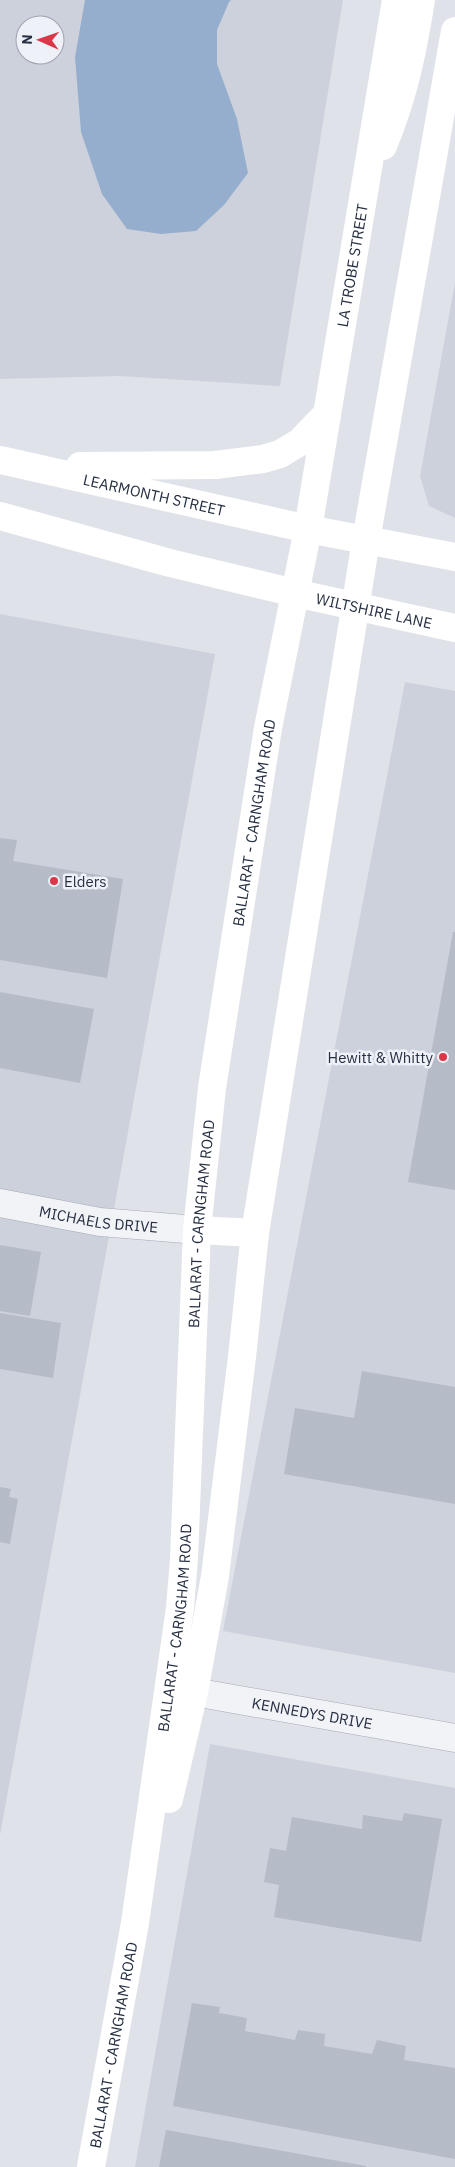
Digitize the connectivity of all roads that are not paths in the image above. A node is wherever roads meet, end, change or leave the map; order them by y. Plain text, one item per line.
1 (396, 0) edge
2 (421, 0) edge
3 (453, 40) edge
4 (413, 50) junction
5 (365, 189) junction
6 (327, 414) junction
7 (0, 460) edge
8 (30, 466) junction
9 (0, 516) edge
10 (308, 528) junction
11 (366, 540) junction
12 (455, 557) edge
13 (295, 593) junction
14 (356, 606) junction
15 (455, 628) edge
16 (0, 1204) edge
17 (197, 1230) junction
18 (255, 1233) junction
19 (182, 1690) junction
20 (455, 1738) edge
21 (91, 2167) edge

1 - 5 main road, LA TROBE STREET
2 - 4 main road
3 - 4 main road
3 - 11 main road
4 - 5 main road
5 - 6 main road, LA TROBE STREET
6 - 8 main road
6 - 10 main road, LA TROBE STREET
7 - 8 main road, LEARMONTH STREET
8 - 10 main road, LEARMONTH STREET
9 - 13 main road
10 - 11 main road
10 - 13 main road, BALLARAT - CARNGHAM ROAD
11 - 12 main road
11 - 14 main road, BALLARAT - CARNGHAM ROAD
13 - 14 main road, WILTSHIRE LANE
13 - 17 main road, BALLARAT - CARNGHAM ROAD
14 - 15 main road, WILTSHIRE LANE
14 - 18 main road, BALLARAT - CARNGHAM ROAD
16 - 17 street, MICHAELS DRIVE
17 - 18 main road
17 - 19 main road, BALLARAT - CARNGHAM ROAD
18 - 19 main road, BALLARAT - CARNGHAM ROAD
19 - 20 street, KENNEDYS DRIVE
19 - 21 main road, BALLARAT - CARNGHAM ROAD

